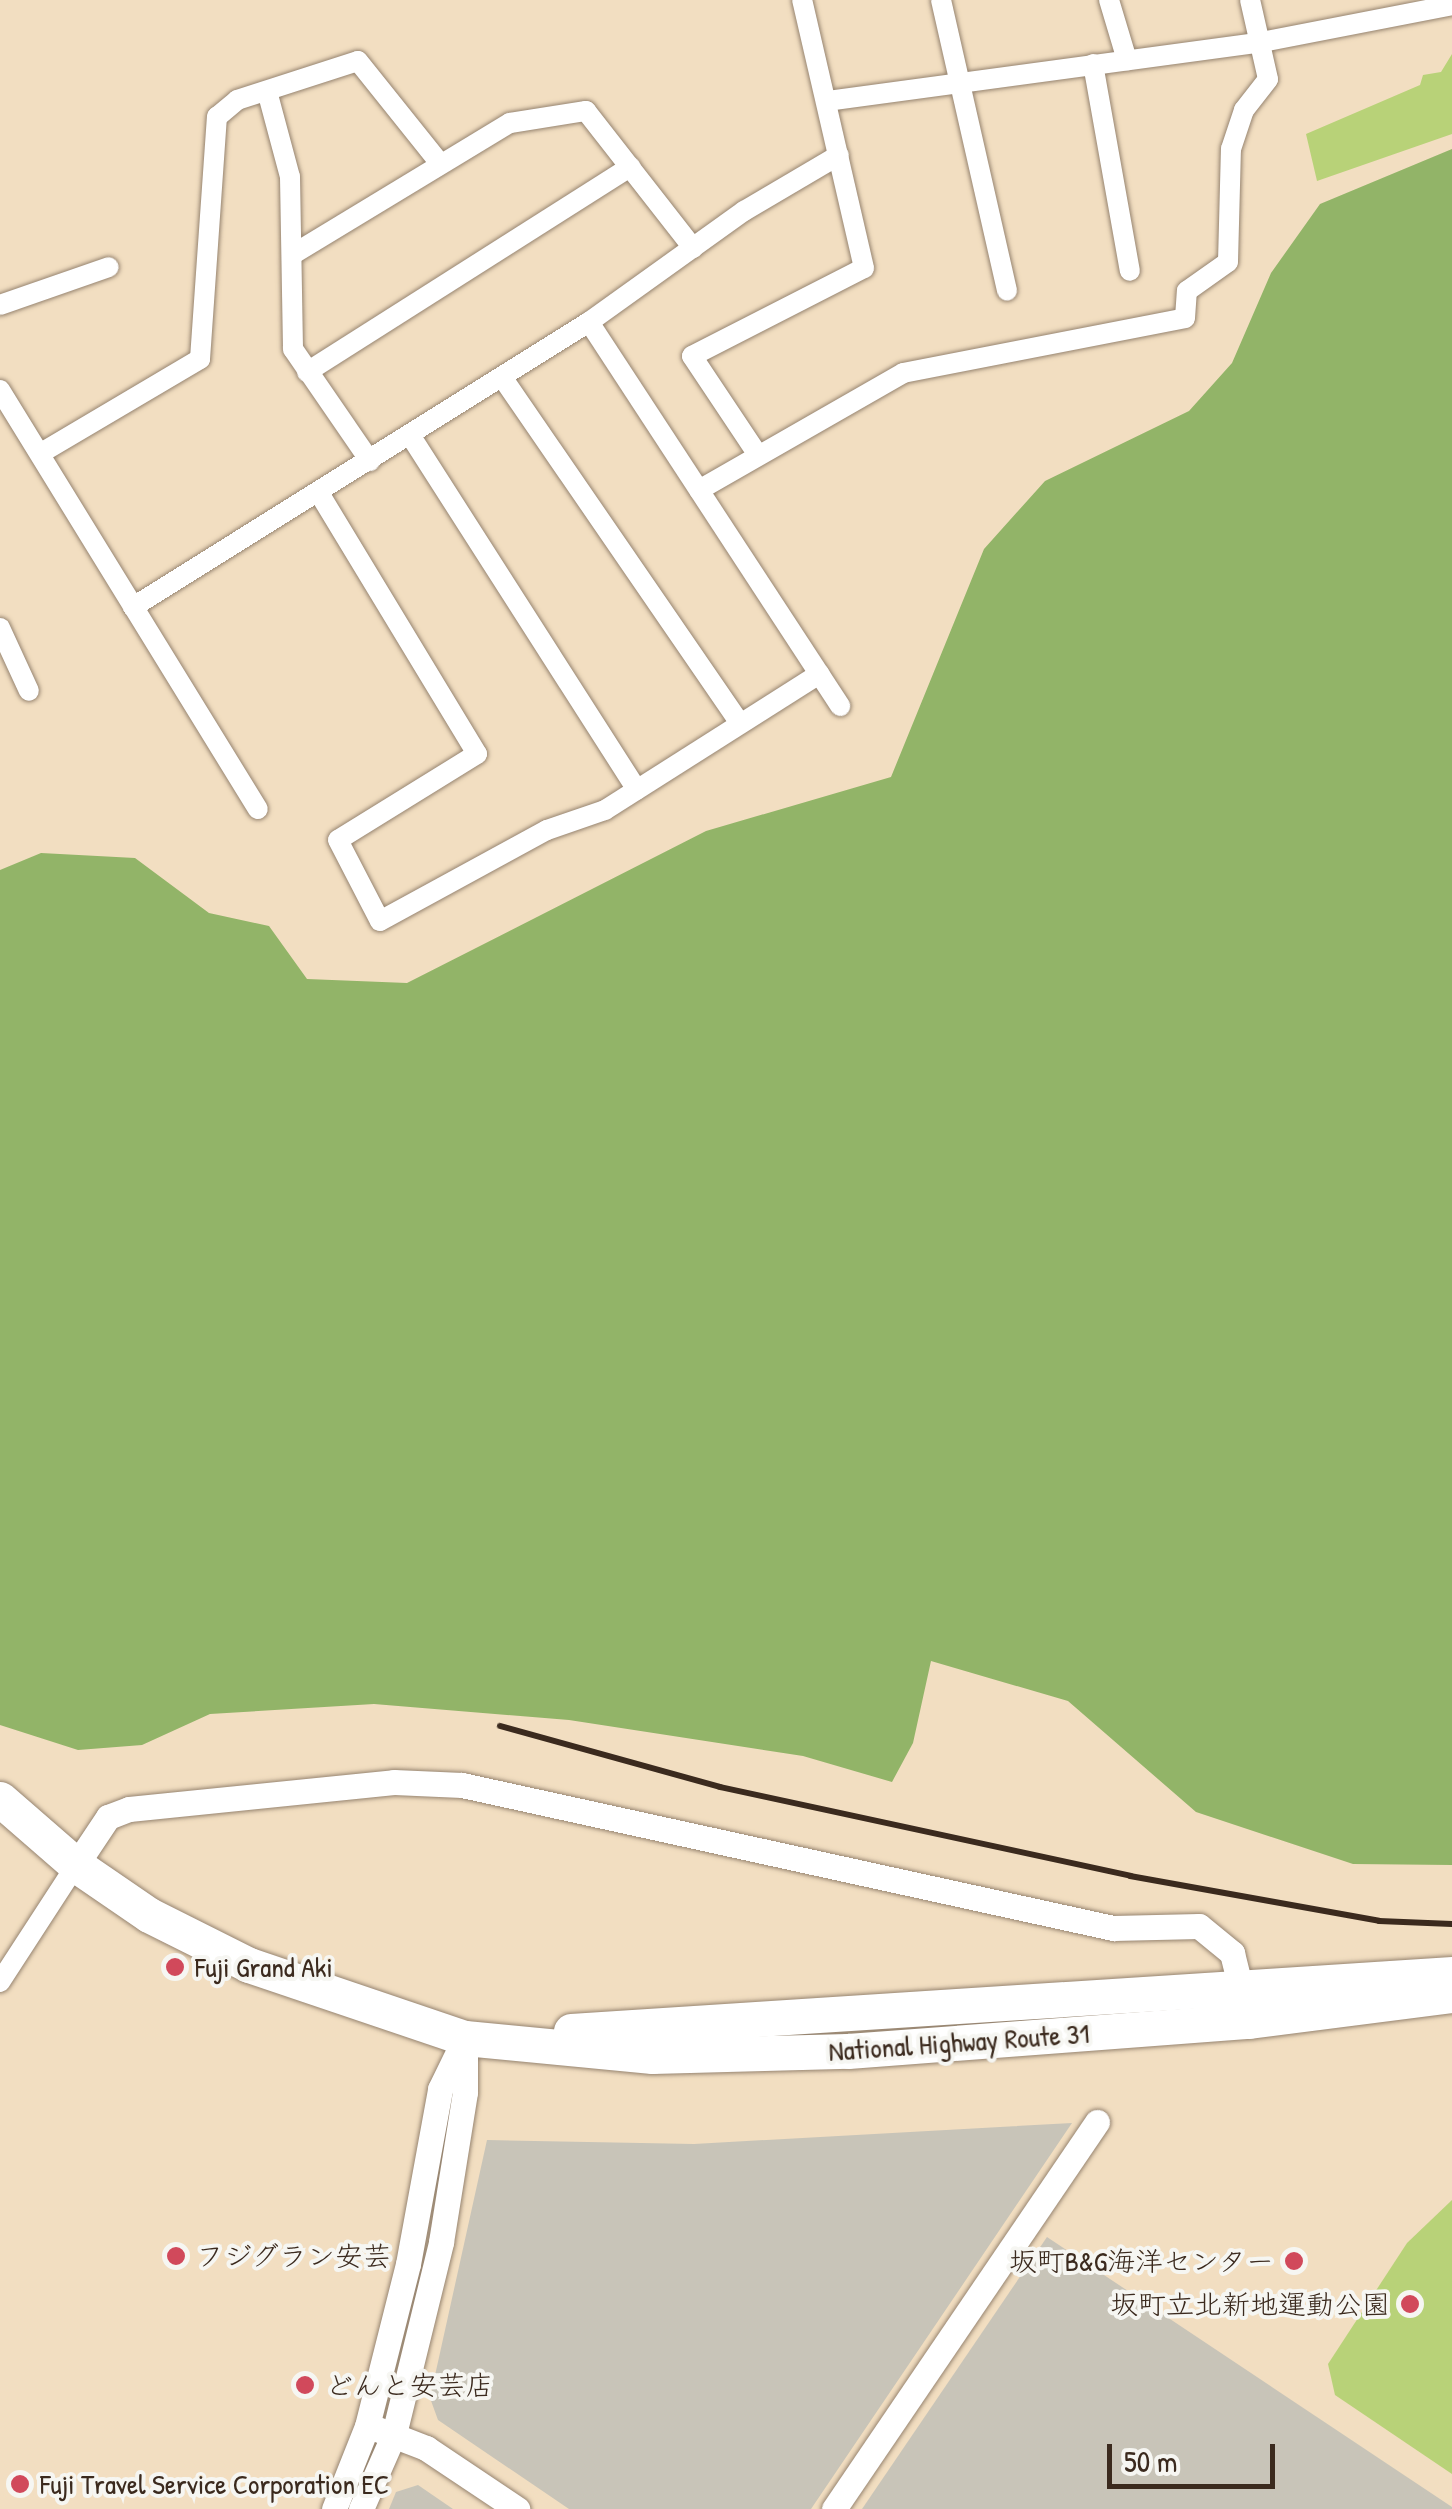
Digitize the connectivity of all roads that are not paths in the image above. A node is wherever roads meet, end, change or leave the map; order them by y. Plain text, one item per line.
1 (802, 0) edge
2 (942, 0) edge
3 (1109, 0) edge
4 (1250, 0) edge
5 (1452, 6) edge
6 (1398, 8) edge
7 (1262, 42) junction
8 (1127, 60) junction
9 (1092, 64) junction
10 (960, 82) junction
11 (267, 91) junction
12 (827, 101) junction
13 (839, 155) junction
14 (439, 162) junction
15 (630, 166) junction
16 (693, 248) junction
17 (295, 252) junction
18 (109, 267) dead end
19 (1130, 271) dead end
20 (1007, 291) dead end
21 (0, 305) edge
22 (589, 322) junction
23 (307, 372) junction
24 (502, 377) junction
25 (0, 390) edge
26 (410, 435) junction
27 (40, 453) junction
28 (758, 455) junction
29 (370, 461) junction
30 (699, 490) junction
31 (319, 493) junction
32 (133, 608) junction
33 (0, 628) edge
34 (819, 674) junction
35 (29, 691) dead end
36 (840, 706) dead end
37 (740, 722) junction
38 (637, 790) junction
39 (258, 809) dead end
40 (0, 1799) edge
41 (76, 1865) junction
42 (1452, 1974) edge
43 (0, 1982) edge
44 (1452, 1996) edge
45 (1245, 2004) junction
46 (465, 2038) junction
47 (1098, 2122) dead end
48 (368, 2426) junction
49 (394, 2434) junction
50 (334, 2509) edge
51 (361, 2509) edge
52 (517, 2509) edge
53 (834, 2509) edge

1 - 12 street
2 - 10 street
3 - 8 street
4 - 7 street
5 - 6 street
6 - 7 street
7 - 8 street
7 - 28 street
8 - 9 street
9 - 10 street
9 - 19 street
10 - 12 street
10 - 20 street
11 - 14 street
11 - 17 street
11 - 27 street
12 - 13 street
13 - 16 street
13 - 28 street
14 - 15 street
14 - 17 street
15 - 16 street
15 - 23 street
16 - 22 street
17 - 23 street
18 - 21 street
22 - 24 street
22 - 30 street
23 - 29 street
24 - 26 street
24 - 37 street
25 - 27 street
26 - 29 street
26 - 38 street
27 - 32 street
28 - 30 street
29 - 31 street
30 - 34 street
31 - 32 street
31 - 38 street
32 - 39 street
33 - 35 street
34 - 36 street
34 - 37 street
37 - 38 street
40 - 41 highway, National Highway Route 31
41 - 43 street
41 - 45 street
41 - 46 highway, National Highway Route 31
42 - 45 highway, National Highway Route 31
44 - 45 highway, National Highway Route 31
45 - 46 highway, National Highway Route 31
46 - 48 street
46 - 49 street
47 - 53 street
48 - 49 street
48 - 50 street
49 - 51 street
49 - 52 street

